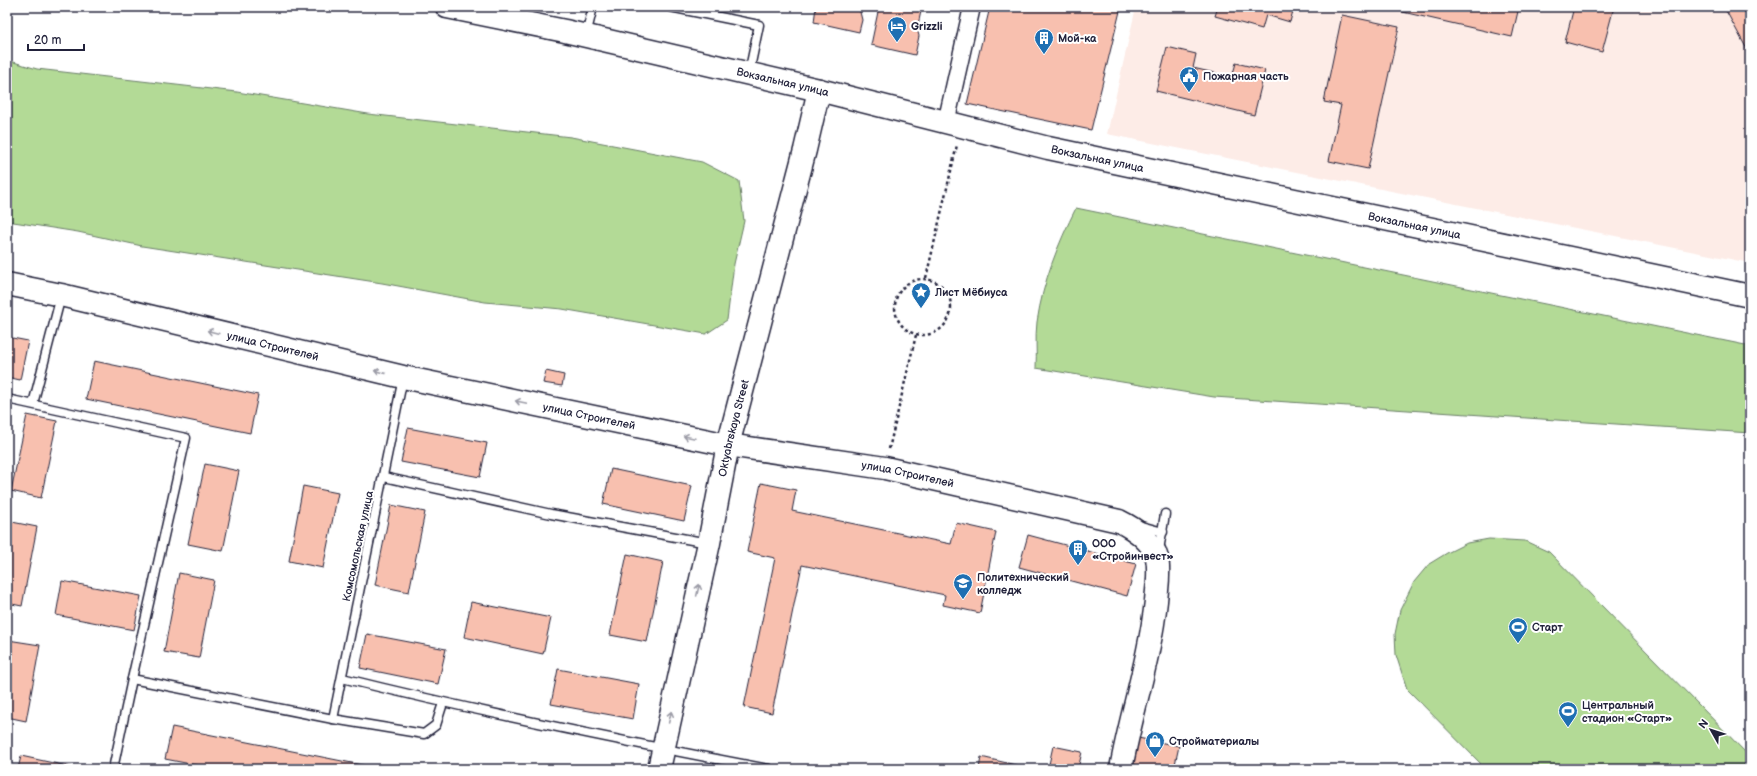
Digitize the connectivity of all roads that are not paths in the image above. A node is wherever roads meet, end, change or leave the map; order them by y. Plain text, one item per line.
1 (447, 7) edge
2 (593, 7) edge
3 (670, 7) edge
4 (972, 7) edge
5 (585, 36) junction
6 (749, 74) junction
7 (819, 90) junction
8 (954, 125) junction
9 (7, 284) edge
10 (61, 295) junction
11 (1750, 296) edge
12 (403, 377) junction
13 (7, 399) edge
14 (33, 404) junction
15 (728, 445) junction
16 (384, 477) junction
17 (1165, 514) dead end
18 (1119, 521) junction
19 (1162, 532) junction
20 (709, 543) junction
21 (1157, 559) junction
22 (342, 678) junction
23 (132, 679) junction
24 (443, 703) junction
25 (333, 719) junction
26 (661, 759) edge
27 (113, 769) edge
28 (768, 769) edge
29 (1121, 769) edge

1 - 5 street, Вокзальная улица
2 - 5 lane
3 - 6 lane
4 - 8 street
5 - 6 street, Вокзальная улица
6 - 7 street, Вокзальная улица
7 - 8 street, Вокзальная улица
7 - 15 street, Oktyabrskaya Street
8 - 11 street, Вокзальная улица
9 - 10 street, улица Строителей
12 -> 10 street, улица Строителей
10 - 14 lane
15 -> 12 street, улица Строителей
12 - 16 lane, Комсомольская улица
13 - 14 lane
14 - 23 lane
15 - 18 street, улица Строителей
15 - 20 street, Oktyabrskaya Street
16 - 20 lane
16 - 22 lane, Комсомольская улица
17 - 19 lane
18 - 19 lane
18 - 21 street, улица Строителей
19 - 21 lane
26 -> 20 street, Oktyabrskaya Street
21 - 29 street
22 - 24 lane
22 - 25 lane, Комсомольская улица
23 - 25 lane
23 - 27 lane
24 - 25 lane
24 - 26 lane
26 - 28 lane

